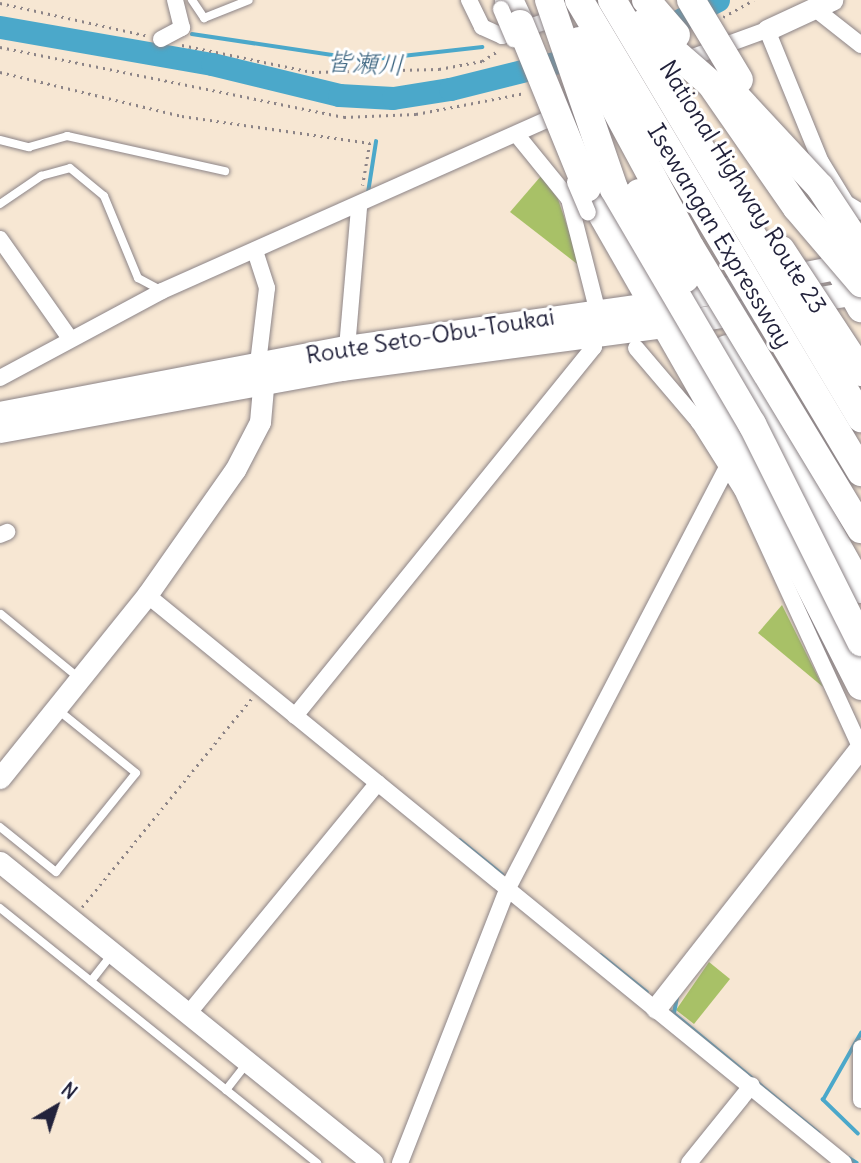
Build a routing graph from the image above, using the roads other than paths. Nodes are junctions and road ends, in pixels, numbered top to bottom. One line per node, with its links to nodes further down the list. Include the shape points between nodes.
1 (174, 0): 15 (street, via 184,24)
2 (192, 0): 3 (lane, via 204,18)
3 (249, 0)
4 (469, 0): 13 (street, via 482,27)
5 (549, 0): 51 (highway, bridge, via 614,189 752,424)
6 (558, 0): 16 (highway)
7 (579, 0): 44 (highway, Isewangan Expressway, bridge)
8 (610, 0): 13 (street); 41 (highway, Isewangan Expressway, bridge)
9 (628, 0): 12 (highway, National Highway Route 23)
10 (691, 0): 29 (highway, bridge)
11 (823, 4): 14 (street); 17 (street)
12 (644, 12): 26 (highway, bridge, via 787,148); 29 (highway, bridge, via 712,84); 36 (highway, National Highway Route 23, bridge)
13 (506, 14): 21 (highway, bridge)
14 (767, 30): 18 (street, via 685,59); 24 (street, via 821,162 846,203)
15 (162, 39)
16 (580, 42): 46 (highway, bridge, via 690,247); 47 (highway, bridge, via 603,125)
17 (861, 45)
18 (517, 135): 23 (street); 28 (street, via 569,200)
19 (0, 141): 20 (lane, via 29,147 67,136)
20 (225, 171)
21 (587, 200): 28 (street); 31 (highway)
22 (0, 204): 30 (lane, via 41,176 70,168 104,195 138,278)
23 (359, 207): 27 (street); 34 (street)
24 (861, 212)
25 (0, 239): 33 (street)
26 (861, 249)
27 (256, 251): 30 (street); 37 (street, via 267,288)
28 (586, 252): 32 (street)
29 (856, 285): 31 (main road, Route Seto-Obu-Toukai)
30 (162, 291): 33 (street)
31 (657, 316): 32 (main road, Route Seto-Obu-Toukai); 39 (highway)
32 (596, 320): 34 (main road, Route Seto-Obu-Toukai); 37 (main road, Route Seto-Obu-Toukai); 55 (street, via 594,347)
33 (69, 337): 38 (street)
34 (347, 348): 37 (main road, Route Seto-Obu-Toukai)
35 (636, 348): 39 (street)
36 (861, 372)
37 (260, 377): 40 (main road, Route Seto-Obu-Toukai); 42 (main road, Route Seto-Obu-Toukai); 48 (street, via 260,422 239,463)
38 (0, 378)
39 (703, 412): 43 (street); 45 (highway)
40 (0, 414)
41 (861, 418)
42 (0, 431)
43 (728, 466): 56 (street); 61 (street)
44 (861, 472)
45 (755, 481): 49 (highway, via 812,537); 53 (highway)
46 (861, 529)
47 (861, 589)
48 (147, 595): 52 (street); 55 (street)
49 (861, 610)
50 (1, 614): 52 (lane)
51 (861, 642)
52 (80, 679): 54 (street)
53 (861, 685)
54 (56, 708): 57 (street); 59 (lane, via 136,773 56,872)
55 (295, 716): 58 (street)
56 (861, 748): 65 (street)
57 (0, 778)
58 (378, 783): 61 (street); 66 (street)
59 (0, 827)
60 (0, 862): 63 (street)
61 (508, 888): 65 (street); 74 (street)
62 (0, 908): 64 (lane)
63 (113, 953): 64 (lane); 66 (street)
64 (91, 981): 70 (lane)
65 (656, 1008): 69 (street)
66 (188, 1014): 68 (street)
67 (861, 1048): 71 (street)
68 (248, 1062): 70 (lane); 73 (street)
69 (752, 1085): 75 (street); 76 (street)
70 (226, 1090): 72 (lane)
71 (861, 1100)
72 (317, 1163)
73 (373, 1163)
74 (400, 1163)
75 (689, 1163)
76 (844, 1163)

